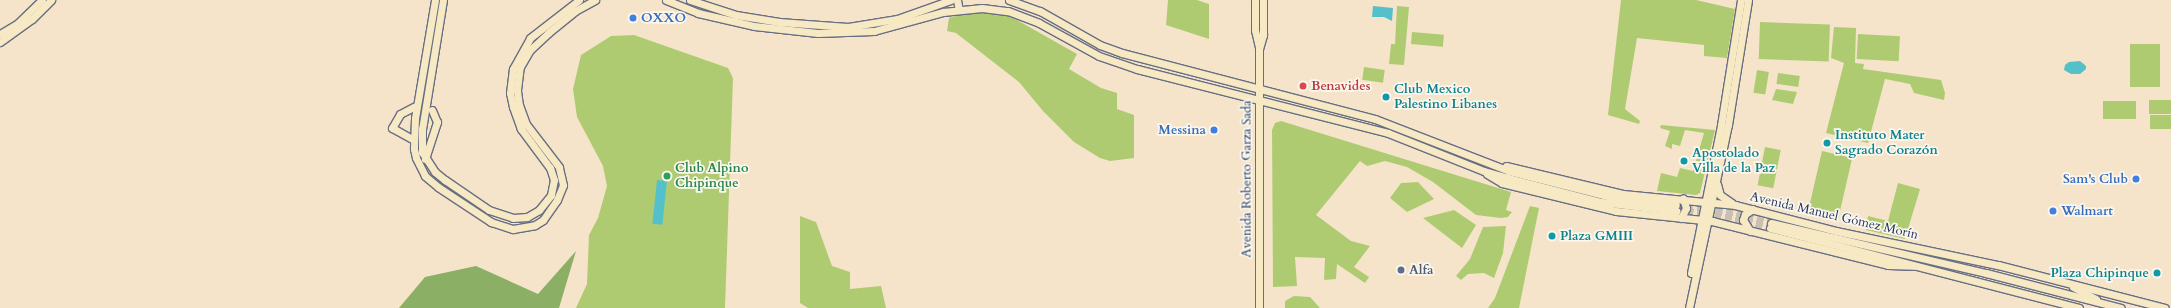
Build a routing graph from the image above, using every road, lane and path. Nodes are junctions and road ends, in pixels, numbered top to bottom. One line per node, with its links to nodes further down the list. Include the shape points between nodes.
1 (42, 0): 19 (street, via 18,23)
2 (51, 0): 20 (street, via 32,19)
3 (435, 0): 26 (street)
4 (443, 0): 17 (street)
5 (446, 0): 17 (street)
6 (578, 0): 27 (street, via 547,23 525,45 511,79 513,107 521,129 550,168 554,180 551,195 540,210 520,218 501,216 445,180 435,172)
7 (595, 0): 26 (street, via 575,11 537,43 523,58 518,72 519,105 526,124 552,156 562,177 563,185 557,200 543,220 535,226 513,229 480,216 425,176 416,158)
8 (666, 0): 18 (street, Avenida Manuel Gómez Morín, via 698,13 754,26 818,33 874,31 943,12)
9 (690, 0): 10 (street, via 708,8 764,20 848,27 897,19)
10 (951, 0)
11 (957, 0): 18 (street)
12 (1009, 0): 22 (street, Avenida Manuel Gómez Morín, via 1040,11 1110,50)
13 (1255, 0): 21 (street, Avenida Roberto Garza Sada, via 1255,30)
14 (1263, 0): 21 (street, Avenida Roberto Garza Sada, via 1263,35)
15 (1741, 0): 32 (street)
16 (1748, 0): 30 (street, via 1735,90)
17 (442, 10): 27 (street, via 422,129 422,152)
18 (960, 10): 23 (street, Avenida Manuel Gómez Morín, via 991,8 1019,14 1111,61)
19 (0, 34)
20 (0, 42)
21 (1259, 49): 22 (street, Avenida Roberto Garza Sada)
22 (1259, 88): 23 (street, Avenida Roberto Garza Sada); 28 (street, Avenida Manuel Gómez Morín, via 1389,123)
23 (1259, 100): 29 (street, Avenida Manuel Gómez Morín, via 1388,133); 45 (street, Avenida Roberto Garza Sada)
24 (414, 107): 26 (street, via 400,114 392,128)
25 (432, 110): 27 (street, via 438,122)
26 (414, 140)
27 (426, 159)
28 (1494, 166): 29 (street, Avenida Manuel Gómez Morín, via 1612,198 1676,208 1601,202); 31 (street, Avenida Manuel Gómez Morín, via 1516,168 1622,194)
29 (1484, 171): 35 (street, Avenida Manuel Gómez Morín, via 1502,183 1599,207)
30 (1716, 183): 32 (street); 33 (street, via 1720,195)
31 (1683, 198): 32 (street, Avenida Manuel Gómez Morín); 35 (street, via 1686,208)
32 (1708, 201): 33 (street, Avenida Manuel Gómez Morín); 36 (street)
33 (1736, 205): 34 (street, Avenida Manuel Gómez Morín)
34 (1753, 209): 38 (street, via 1747,212 1743,220); 39 (street, Avenida Manuel Gómez Morín)
35 (1683, 218): 36 (street, Avenida Manuel Gómez Morín); 37 (street)
36 (1704, 220): 37 (street); 38 (street, Avenida Manuel Gómez Morín); 47 (street)
37 (1700, 228): 46 (street)
38 (1750, 230): 41 (street, Avenida Manuel Gómez Morín, via 1888,265)
39 (1889, 242): 40 (street); 42 (street, Avenida Manuel Gómez Morín)
40 (1926, 260): 41 (street, Avenida Manuel Gómez Morín, via 1770,226); 43 (street, Avenida Manuel Gómez Morín)
41 (1913, 266): 48 (street, Avenida Manuel Gómez Morín)
42 (2069, 283): 43 (street); 44 (street, Avenida Manuel Gómez Morín)
43 (2098, 302): 49 (street, Avenida Manuel Gómez Morín)
44 (2155, 307): 50 (street, Avenida Manuel Gómez Morín)
45 (1259, 308)
46 (1684, 308)
47 (1689, 308)
48 (2079, 308)
49 (2121, 308)
50 (2165, 308)

